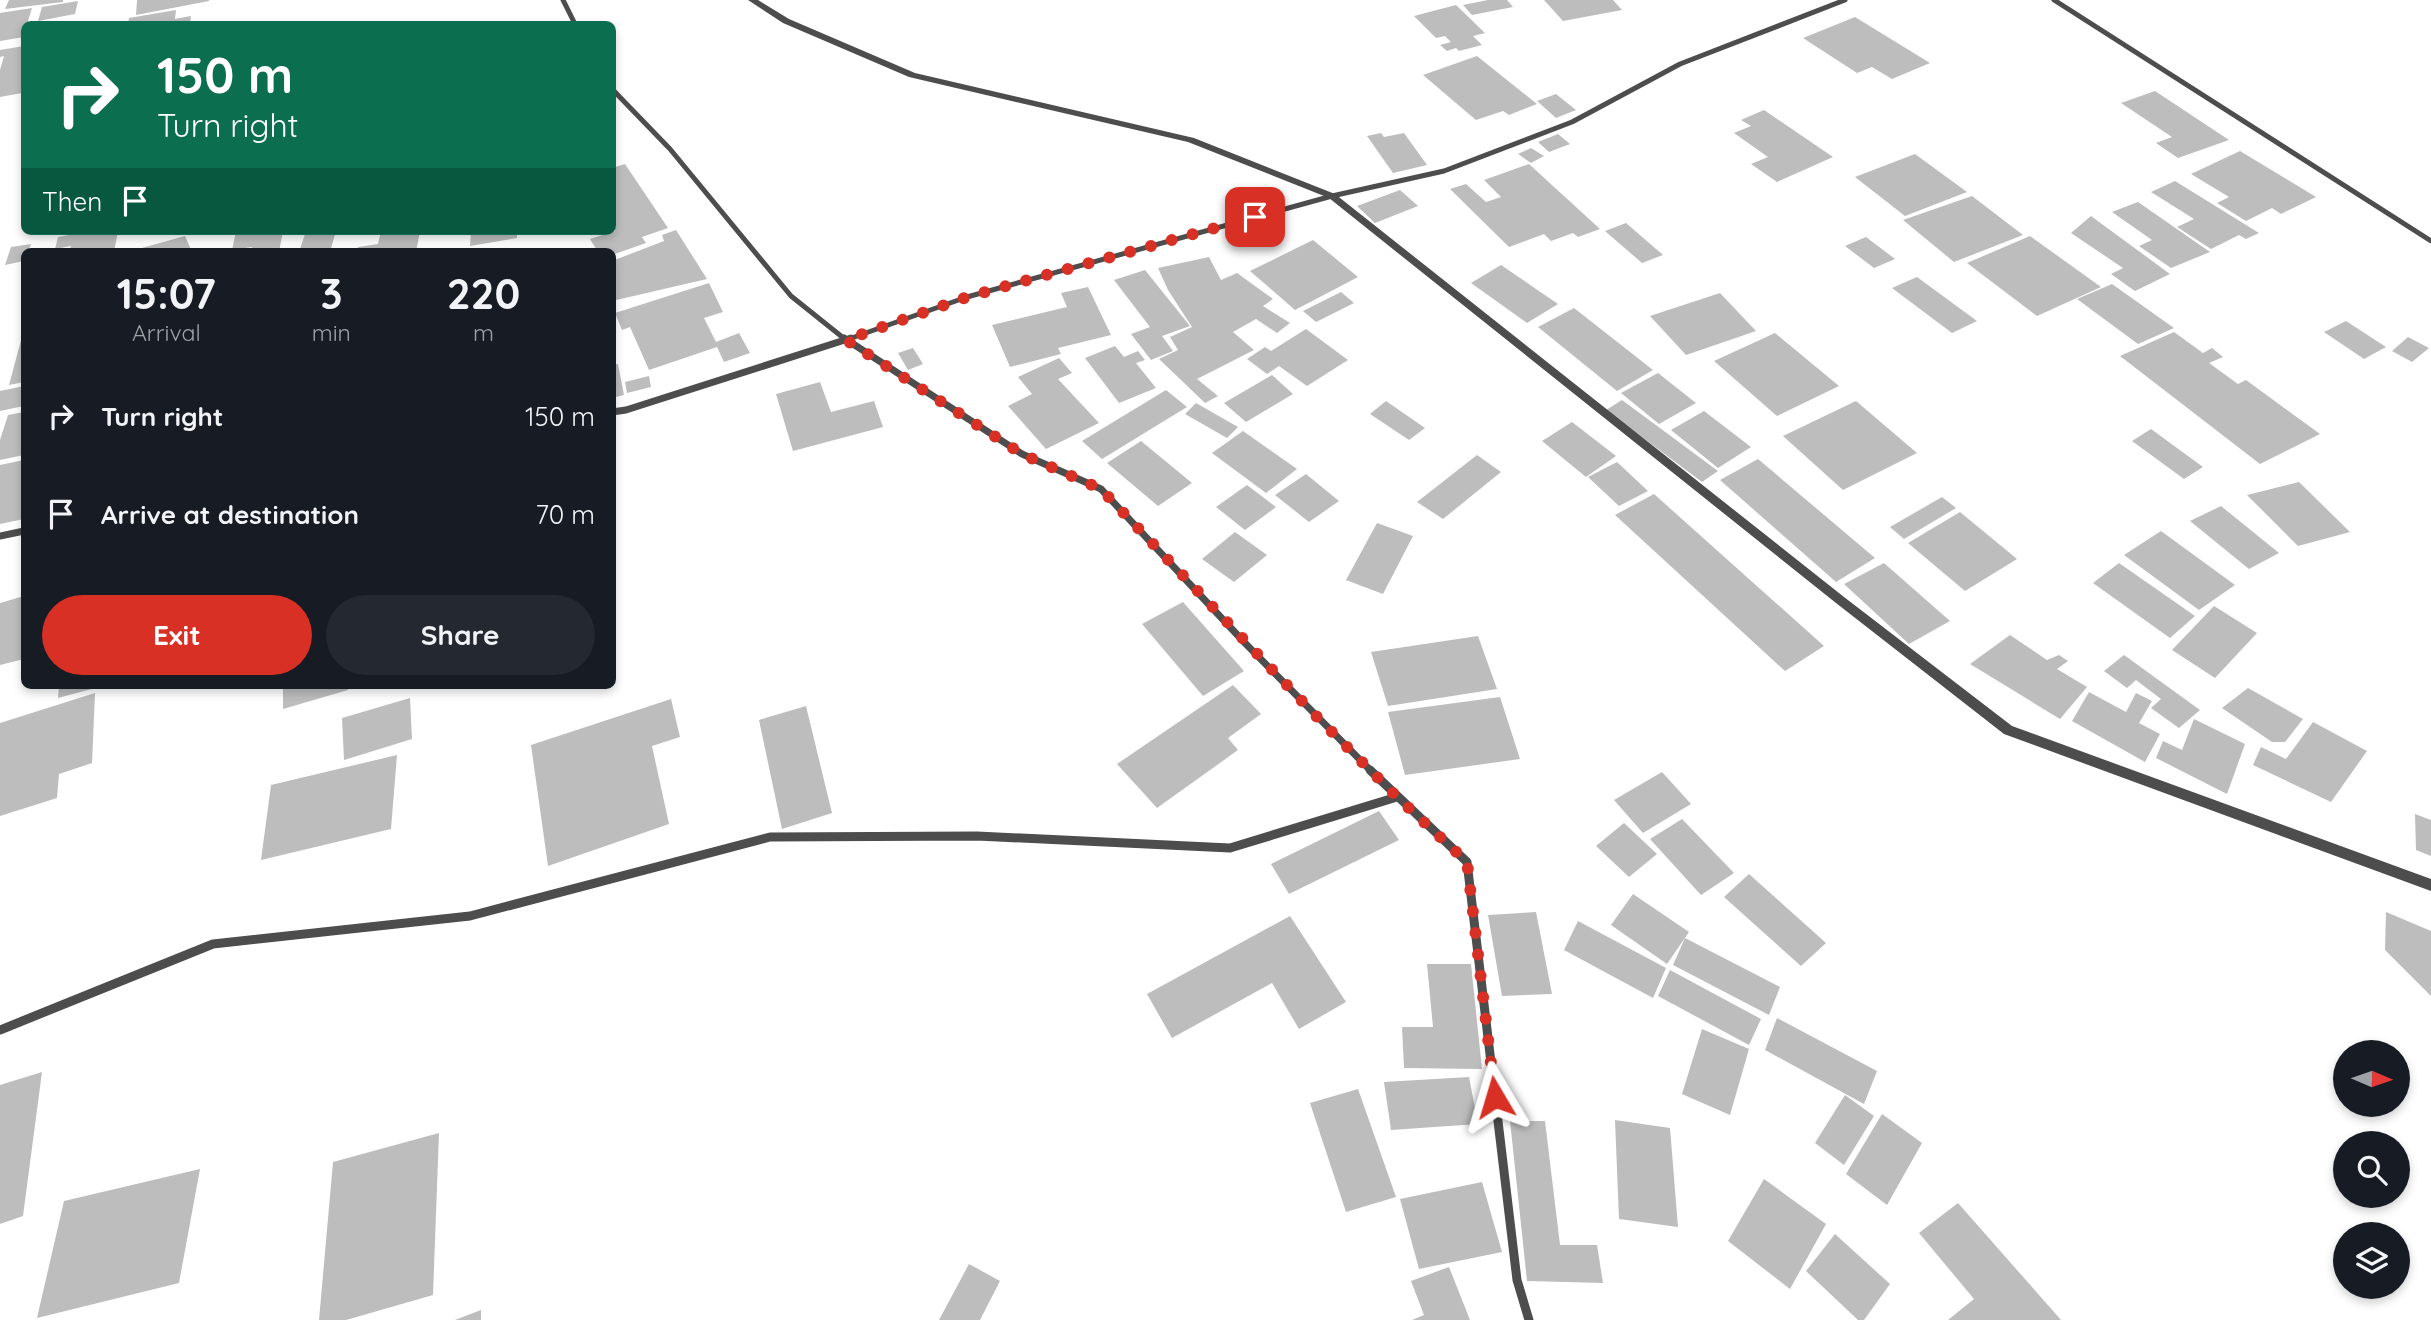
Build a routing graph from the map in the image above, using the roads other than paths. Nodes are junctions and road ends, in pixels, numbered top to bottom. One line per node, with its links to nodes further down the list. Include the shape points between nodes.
1 (563, 0): 5 (street)
2 (751, 0): 7 (street, via 786,21 912,75 1191,140)
3 (1845, 0): 7 (street, via 1680,64 1572,122 1444,171)
4 (2054, 0): 8 (street)
5 (574, 21)
6 (616, 93): 9 (street, via 670,149 791,296)
7 (1332, 196): 9 (street, via 967,297); 14 (street, via 2008,730)
8 (2431, 241)
9 (846, 340): 10 (street); 13 (street, via 1022,454 1101,489)
10 (616, 411)
11 (21, 532): 12 (street)
12 (0, 536)
13 (1397, 797): 15 (street, via 1230,848 977,835 770,837 470,916 214,944); 16 (street, via 1467,862 1517,1280)
14 (2431, 885)
15 (0, 1030)
16 (1530, 1320)

